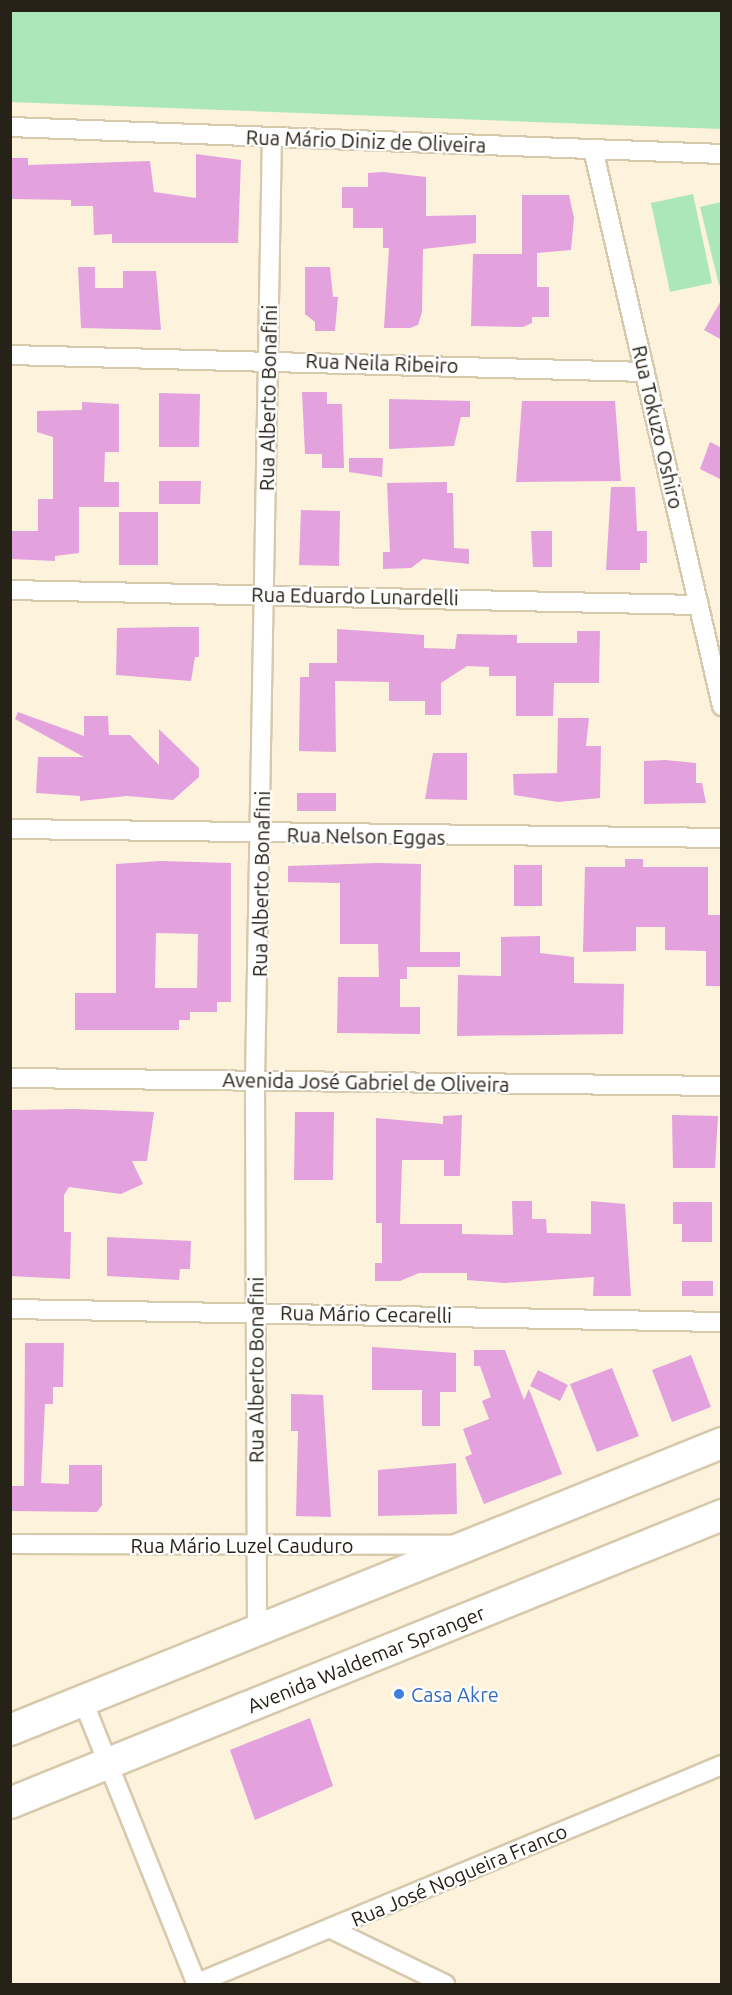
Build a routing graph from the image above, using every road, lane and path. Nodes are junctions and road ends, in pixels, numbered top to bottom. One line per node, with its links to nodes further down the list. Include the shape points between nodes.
1 (10, 127): 2 (street, Rua Mário Diniz de Oliveira)
2 (272, 137): 3 (street, Rua Mário Diniz de Oliveira); 6 (street, Rua Alberto Bonafini)
3 (593, 149): 4 (street, Rua Mário Diniz de Oliveira); 7 (street, Rua Tokuzo Oshiro)
4 (722, 154)
5 (10, 355): 6 (street, Rua Neila Ribeiro)
6 (269, 359): 7 (street, Rua Neila Ribeiro); 9 (street, Rua Alberto Bonafini)
7 (645, 372): 10 (street, Rua Tokuzo Oshiro)
8 (10, 590): 9 (street, Rua Eduardo Lunardelli)
9 (263, 594): 10 (street, Rua Eduardo Lunardelli); 13 (street, Rua Alberto Bonafini)
10 (699, 605): 11 (street, Rua Tokuzo Oshiro)
11 (722, 706)
12 (10, 829): 13 (street, Rua Nelson Eggas)
13 (263, 835): 14 (street, Rua Nelson Eggas); 16 (street, Rua Alberto Bonafini)
14 (722, 838)
15 (10, 1078): 16 (street, Avenida José Gabriel de Oliveira)
16 (255, 1080): 17 (street, Avenida José Gabriel de Oliveira); 19 (street, Rua Alberto Bonafini)
17 (722, 1086)
18 (10, 1309): 19 (street, Rua Mário Cecarelli)
19 (257, 1311): 20 (street, Rua Mário Cecarelli); 24 (street, Rua Alberto Bonafini)
20 (722, 1322)
21 (722, 1443): 25 (main road)
22 (720, 1520): 29 (main road, Avenida Waldemar Spranger)
23 (10, 1544): 24 (street, Rua Mário Luzel Cauduro)
24 (255, 1545): 25 (street, Rua Mário Luzel Cauduro); 26 (street, Rua Alberto Bonafini)
25 (473, 1545): 26 (main road)
26 (257, 1631): 27 (main road)
27 (83, 1701): 28 (main road); 29 (street)
28 (10, 1730)
29 (108, 1763): 31 (main road, Avenida Waldemar Spranger); 33 (street)
30 (722, 1765): 32 (street, Rua José Nogueira Franco)
31 (10, 1803)
32 (332, 1929): 33 (street, Rua José Nogueira Franco); 34 (street)
33 (196, 1984)
34 (445, 1984)

